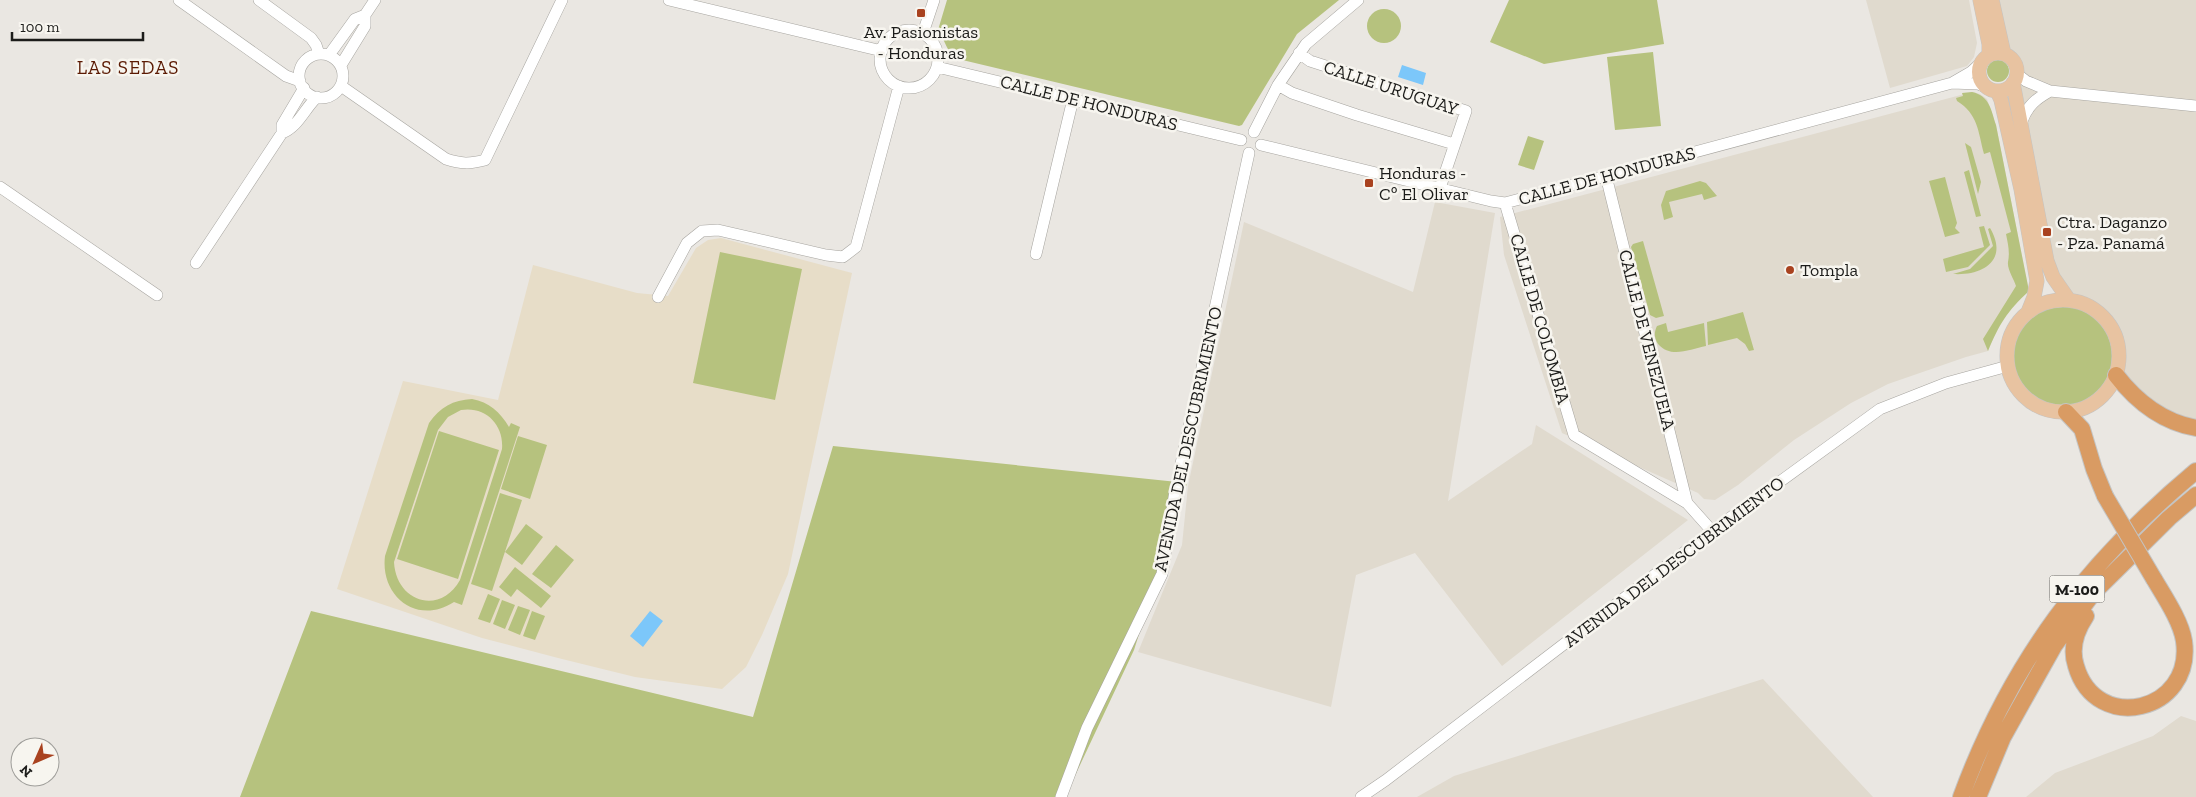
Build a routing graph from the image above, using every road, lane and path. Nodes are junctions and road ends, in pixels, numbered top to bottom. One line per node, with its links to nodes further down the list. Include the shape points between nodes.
1 (179, 0): 21 (street)
2 (259, 0): 14 (street, via 311,38)
3 (375, 0): 10 (street)
4 (562, 0): 23 (street, via 485,160 460,164 446,159)
5 (669, 0): 12 (street)
6 (934, 0): 11 (street)
7 (1358, 0): 13 (street)
8 (1980, 0): 16 (main road, via 1989,44)
9 (1992, 0): 15 (main road)
10 (365, 15): 14 (street, via 355,19); 17 (street, via 365,26)
11 (923, 33): 12 (street, via 898,32); 18 (street, via 936,48)
12 (882, 51): 24 (street, via 882,68 886,76)
13 (1299, 53): 22 (street); 34 (street, CALLE URUGUAY, via 1310,61 1466,111)
14 (324, 54): 17 (street); 21 (street, via 309,58 302,65)
15 (2004, 54): 16 (main road); 19 (main road, via 2012,60)
16 (1986, 58): 20 (street, CALLE DE HONDURAS); 25 (main road, via 1980,77)
17 (341, 66): 23 (street)
18 (938, 67): 24 (street, via 927,82 918,87); 28 (street, CALLE DE HONDURAS)
19 (2015, 78): 25 (main road, via 2006,89); 26 (street); 30 (main road)
20 (1952, 83): 25 (street, CALLE DE HONDURAS, via 1978,84); 37 (street, CALLE DE HONDURAS)
21 (302, 84): 27 (street); 32 (street, via 282,125)
22 (1278, 85): 31 (street); 34 (street, via 1292,93 1357,115)
23 (341, 86): 27 (street, via 329,96)
24 (899, 86): 44 (street, via 856,248 843,257 718,230 702,231 687,243)
25 (1992, 89): 46 (main road, via 2001,100 2037,281)
26 (2050, 91): 29 (street); 30 (street, via 2030,105)
27 (317, 97): 32 (street, via 290,130)
28 (1073, 99): 33 (street, CALLE DE HONDURAS); 41 (street)
29 (2196, 106)
30 (2022, 121): 45 (main road, via 2047,260 2053,277)
31 (1254, 132): 33 (street, via 1243,135); 35 (street, via 1261,139)
32 (282, 133): 42 (street)
33 (1241, 140): 36 (street, via 1241,146)
34 (1454, 144): 39 (street, CALLE URUGUAY)
35 (1261, 145): 36 (street); 39 (street, CALLE DE HONDURAS)
36 (1249, 152): 56 (street, AVENIDA DEL DESCUBRIMIENTO, via 1175,490 1162,574 1088,728)
37 (1606, 176): 40 (street, CALLE DE HONDURAS); 53 (street, CALLE DE VENEZUELA)
38 (0, 187): 43 (street)
39 (1440, 188): 40 (street, CALLE DE HONDURAS)
40 (1506, 203): 53 (street, CALLE DE COLOMBIA, via 1574,435)
41 (1036, 254)
42 (196, 263)
43 (157, 295)
44 (658, 297)
45 (2069, 300): 46 (main road, via 2040,304); 48 (main road, via 2085,304 2110,326 2119,358)
46 (2028, 312): 47 (main road, via 2010,336)
47 (2008, 366): 49 (main road, via 2013,382 2023,396 2053,412); 54 (street, AVENIDA DEL DESCUBRIMIENTO, via 1946,383 1880,409)
48 (2116, 374): 49 (main road, via 2104,395 2095,402 2086,408); 50 (highway, via 2126,388 2154,412 2177,424)
49 (2066, 412): 55 (highway, bridge, via 2082,429 2105,496 2172,610 2184,640 2184,662 2178,679 2168,693 2137,708 2117,707 2096,698 2080,680 2072,655 2078,628)
50 (2196, 428)
51 (2196, 471): 58 (highway, M-100, via 2115,545 2042,636 1987,731)
52 (2196, 495): 55 (highway, M-100)
53 (1687, 503): 54 (street)
54 (1712, 531): 57 (street, AVENIDA DEL DESCUBRIMIENTO)
55 (2127, 561): 59 (highway, M-100, via 2094,592 2054,646 2004,737)
56 (1061, 797)
57 (1361, 797)
58 (1961, 797)
59 (1978, 797)

